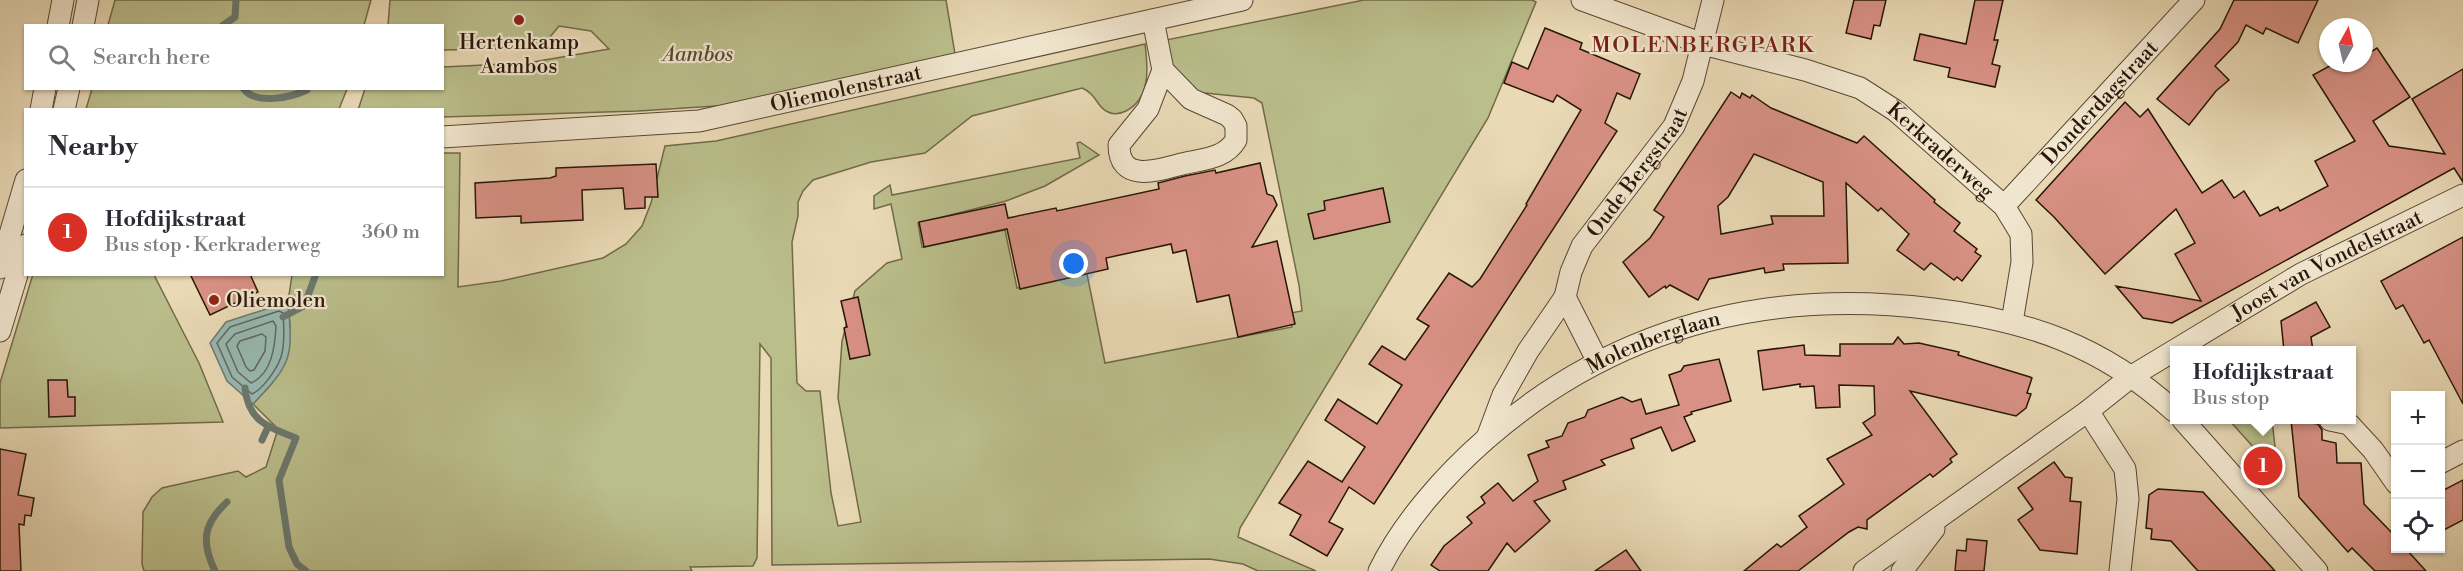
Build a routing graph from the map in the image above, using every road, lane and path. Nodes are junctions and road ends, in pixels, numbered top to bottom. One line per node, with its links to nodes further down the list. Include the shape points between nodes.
1 (63, 0): 8 (street)
2 (88, 0): 9 (street)
3 (1242, 0): 7 (street, Oliemolenstraat)
4 (1582, 0): 10 (street, Kerkraderweg)
5 (1713, 0): 10 (street, Oude Bergstraat)
6 (2194, 0): 19 (street, Donderdagstraat)
7 (1153, 20): 11 (street); 16 (street, Oliemolenstraat, via 699,121)
8 (58, 24)
9 (83, 24)
10 (1703, 44): 19 (street, Kerkraderweg, via 1860,88 1896,111); 22 (street, Oude Bergstraat, via 1674,126 1582,246 1570,272)
11 (1163, 70): 11 (street, via 1191,99 1232,119 1236,140 1227,151 1214,157 1153,171 1132,169 1122,159 1119,145 1148,109)
12 (45, 90): 14 (street)
13 (69, 90): 15 (street)
14 (41, 108)
15 (64, 108)
16 (444, 137)
17 (24, 187): 21 (street)
18 (2463, 195): 25 (street, Joost van Vondelstraat, via 2301,274)
19 (2004, 206): 23 (street, Kerkraderweg, via 2021,234 2022,262)
20 (24, 252): 24 (street)
21 (0, 268)
22 (1565, 297): 27 (street); 33 (street, Oude Bergstraat, via 1503,396)
23 (2012, 322): 27 (street, Molenberglaan, via 1907,305 1801,304 1689,325); 28 (street, via 2086,349)
24 (0, 331)
25 (2182, 346)
26 (2170, 353): 28 (street, Joost van Vondelstraat)
27 (1598, 362): 33 (street, Molenberglaan, via 1533,402)
28 (2132, 376): 29 (street); 30 (street, Joost van Vondelstraat)
29 (2170, 407)
30 (2088, 411): 37 (street, Joost van Vondelstraat); 41 (street, via 2125,469 2128,499)
31 (2187, 424): 42 (street)
32 (2341, 424): 36 (street, via 2373,450)
33 (1487, 439): 38 (street, Molenberglaan, via 1436,490)
34 (2463, 451): 35 (street)
35 (2445, 461)
36 (2391, 476)
37 (1947, 512): 39 (street, Joost van Vondelstraat); 40 (street)
38 (1379, 571)
39 (1864, 571)
40 (1902, 571)
41 (2120, 571)
42 (2317, 571)

